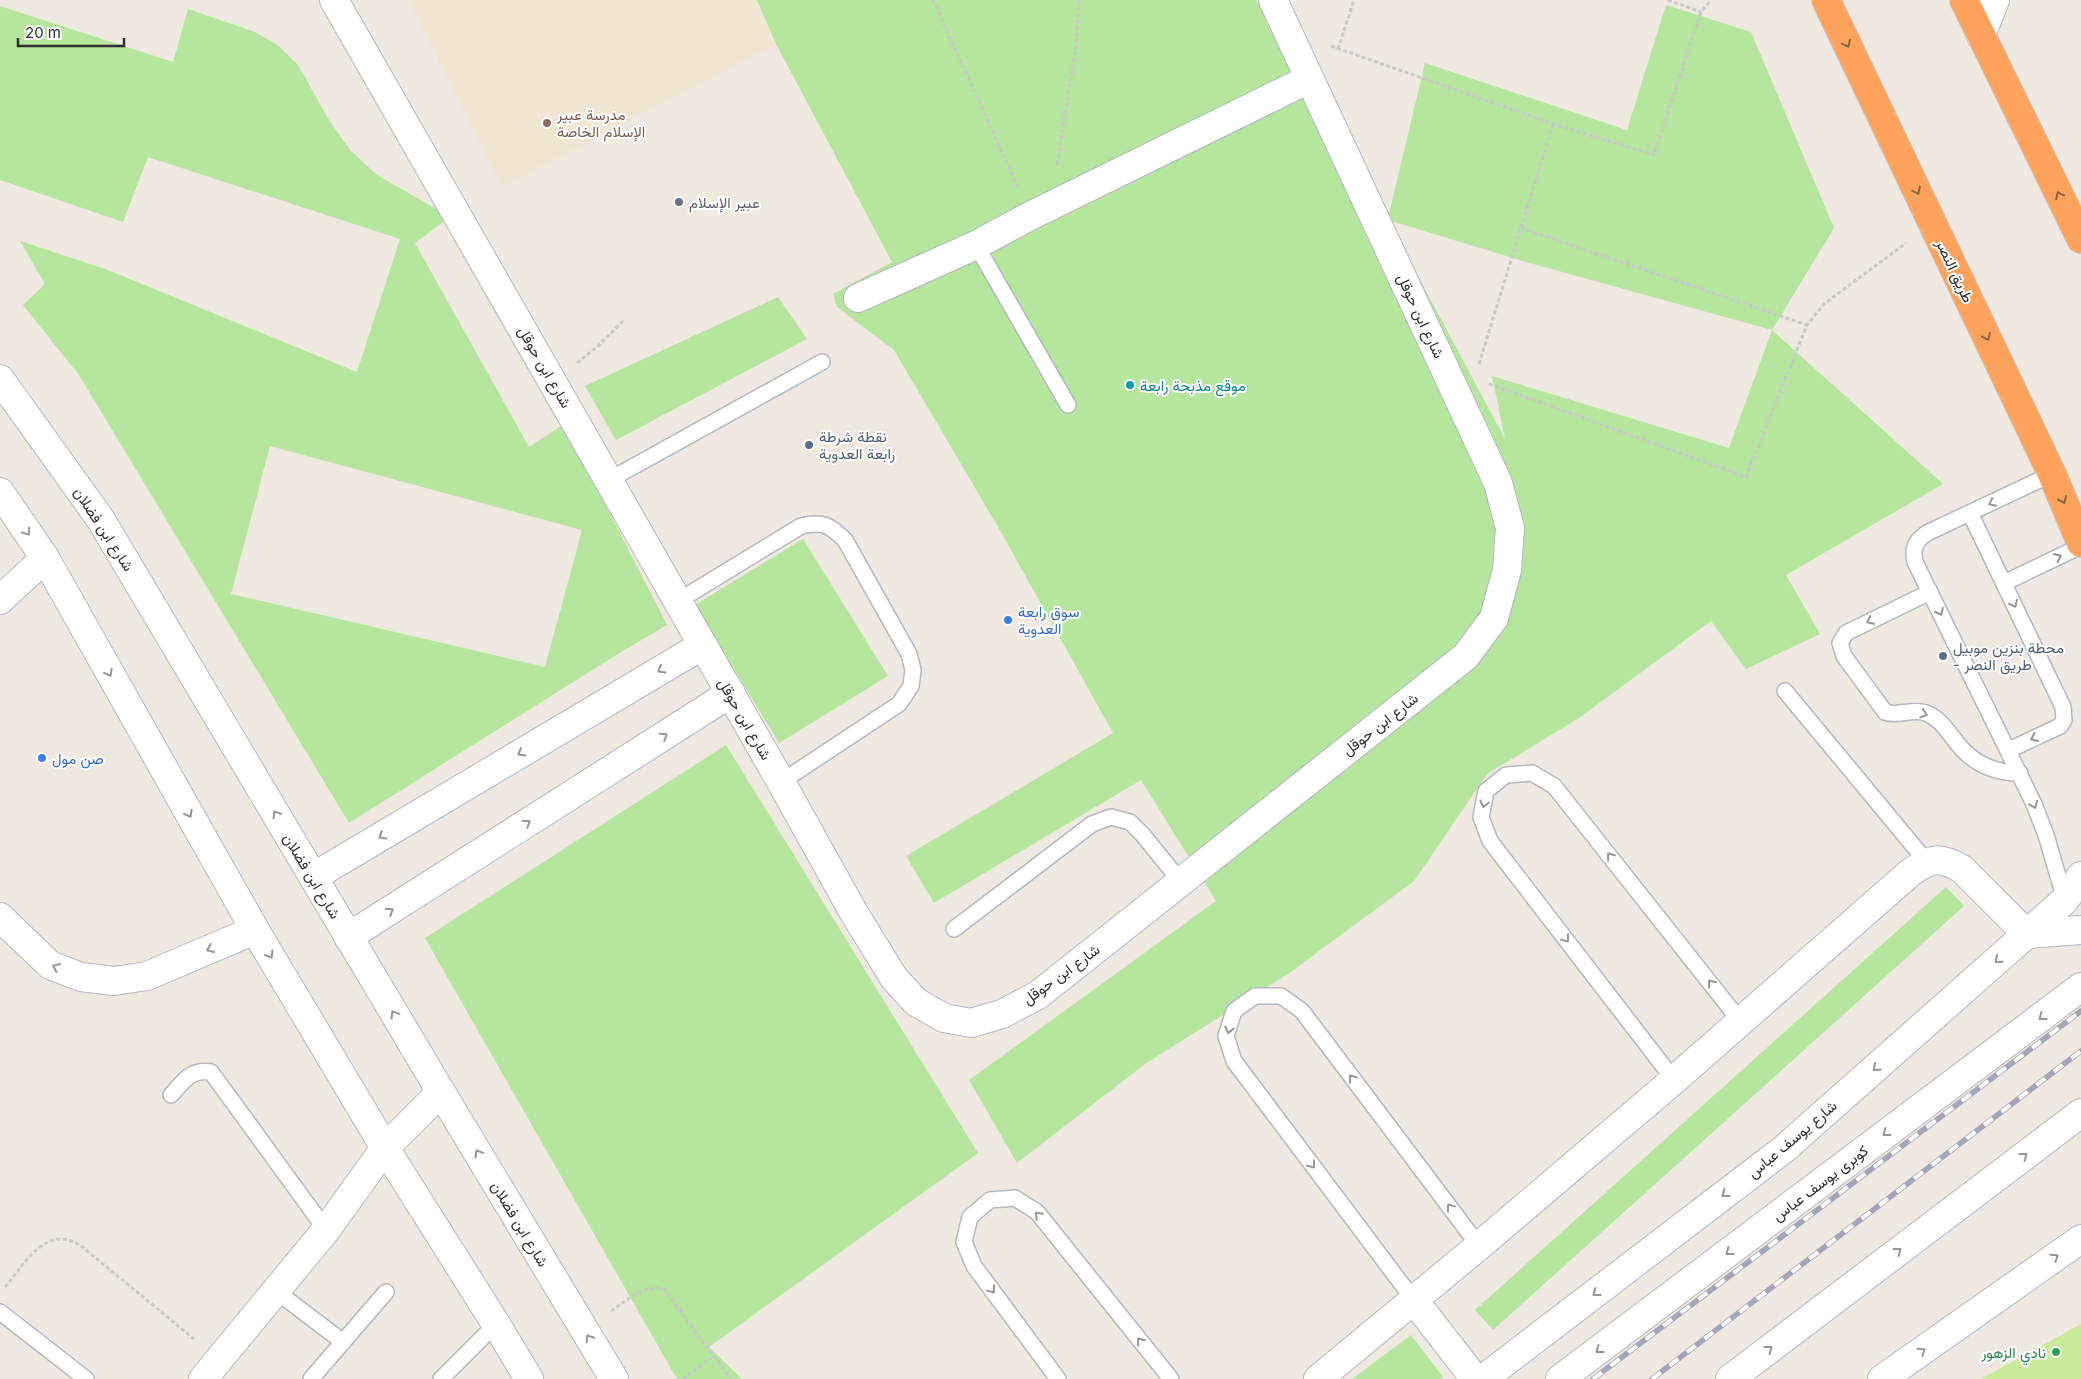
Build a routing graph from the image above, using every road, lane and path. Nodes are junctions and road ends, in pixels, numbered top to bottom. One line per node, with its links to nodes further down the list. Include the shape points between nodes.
1 (334, 0): 28 (street, شارع ابن حوقل)
2 (932, 0): 17 (path)
3 (1079, 0): 17 (path, via 1076,46)
4 (1273, 0): 12 (street, شارع ابن حوقل)
5 (1354, 0): 14 (path)
6 (1668, 0): 11 (path)
7 (1711, 0): 11 (path)
8 (1826, 0): 18 (highway, طريق النصر, one-way to 18)
9 (1964, 0): 13 (highway)
10 (1995, 0): 13 (street)
11 (1701, 12): 16 (path, via 1654,155)
12 (1288, 31): 14 (path); 15 (street, شارع ابن حوقل)
13 (1981, 36): 20 (highway, one-way to 13)
14 (1338, 49): 16 (path)
15 (1309, 79): 17 (street); 26 (street, شارع ابن حوقل)
16 (1553, 124): 19 (path)
17 (1041, 211): 21 (street)
18 (1933, 224): 24 (path, via 1824,304); 31 (highway, طريق النصر, one-way to 31)
19 (1521, 228): 24 (path); 29 (path)
20 (2081, 238)
21 (976, 245): 22 (street); 30 (lane)
22 (858, 298)
23 (624, 320): 28 (path, via 580,361)
24 (1807, 325): 29 (path, via 1746,477)
25 (822, 362): 32 (lane)
26 (1444, 365): 29 (path); 50 (street, شارع ابن حوقل, via 1498,483 1510,528 1507,570 1494,618 1466,656)
27 (0, 379): 49 (street, شارع ابن فضلان, one-way to 27, via 101,520)
28 (551, 379): 32 (street, شارع ابن حوقل)
29 (1475, 379)
30 (1068, 406)
31 (2052, 474): 34 (lane, one-way to 34); 35 (highway, طريق النصر, one-way to 35)
32 (609, 480): 40 (street, شارع ابن حوقل)
33 (0, 492): 36 (street, one-way to 36)
34 (1970, 513): 37 (lane); 38 (lane, via 1919,538 1915,545 1915,562)
35 (2081, 544): 37 (lane, one-way to 35)
36 (45, 558): 39 (street); 53 (street, one-way to 53)
37 (2004, 583): 44 (lane, one-way to 44, via 2064,707 2064,720 2060,726)
38 (1930, 592): 44 (lane, one-way to 44); 45 (lane, one-way to 45, via 1846,632 1840,643 1844,656 1885,712 1926,713 1937,719 1976,762 2004,772)
39 (0, 600)
40 (678, 601): 41 (street, شارع ابن حوقل); 46 (lane, via 800,526 819,522 845,540 909,654 913,670 911,686 899,704)
41 (703, 645): 43 (street, شارع ابن حوقل); 49 (street, one-way to 49)
42 (1785, 691): 47 (lane)
43 (731, 693): 46 (street, شارع ابن حوقل); 57 (street, one-way to 43)
44 (2008, 750): 45 (lane)
45 (2020, 773): 51 (lane, one-way to 51, via 2046,835)
46 (782, 782): 50 (street, شارع ابن حوقل, via 894,978 916,1002 944,1018 971,1023 1002,1014 1038,995)
47 (1926, 861): 56 (street, via 1939,859 1962,869); 59 (street)
48 (2081, 876): 51 (street, شارع يوسف عباس)
49 (313, 877): 57 (street, شارع ابن فضلان)
50 (1181, 882): 54 (lane, via 1130,822 1111,817 1092,824)
51 (2065, 900): 56 (street, شارع يوسف عباس)
52 (0, 917): 53 (street, one-way to 52, via 147,976 114,981 81,977 50,965)
53 (255, 930): 64 (street, one-way to 64)
54 (954, 930)
55 (2081, 930): 56 (street)
56 (2027, 934): 89 (street, شارع يوسف عباس, one-way to 89, via 1784,1149)
57 (348, 937): 61 (street, شارع ابن فضلان, one-way to 57)
58 (2081, 987): 90 (street, كوبرى يوسف عباس, one-way to 90)
59 (1741, 1022): 60 (street); 60 (lane, one-way to 60, via 1554,786 1532,773 1506,774 1486,791 1481,817 1490,840)
60 (1674, 1080): 67 (street)
61 (441, 1092): 64 (street); 74 (street, شارع ابن فضلان, one-way to 61)
62 (171, 1095): 65 (lane, via 190,1075 200,1071 211,1072)
63 (2081, 1113): 91 (street, one-way to 63)
64 (385, 1148): 65 (street); 73 (street)
65 (326, 1230): 68 (street)
66 (2081, 1239): 92 (street, one-way to 66)
67 (1479, 1246): 71 (street); 71 (lane, one-way to 71, via 1302,1011 1281,996 1255,996 1234,1012 1226,1036 1234,1061)
68 (276, 1291): 75 (lane); 77 (street)
69 (386, 1292): 75 (lane)
70 (0, 1294): 77 (path, via 39,1248 54,1239 68,1240 80,1245)
71 (1413, 1299): 87 (street); 88 (street)
72 (0, 1312): 78 (lane)
73 (496, 1324): 80 (lane); 81 (street)
74 (584, 1330): 76 (path, via 639,1292 652,1287 663,1288); 82 (street, شارع ابن فضلان, one-way to 74)
75 (343, 1342): 79 (lane)
76 (714, 1356): 83 (path); 84 (path)
77 (211, 1369)
78 (86, 1379)
79 (311, 1379)
80 (441, 1379)
81 (529, 1379)
82 (614, 1379)
83 (683, 1379)
84 (731, 1379)
85 (1058, 1379): 86 (lane, one-way to 85, via 1037,1212 1016,1198 990,1200 970,1217 964,1242 974,1266)
86 (1171, 1379)
87 (1318, 1379)
88 (1475, 1379)
89 (1484, 1379)
90 (1560, 1379)
91 (1730, 1379)
92 (1882, 1379)

